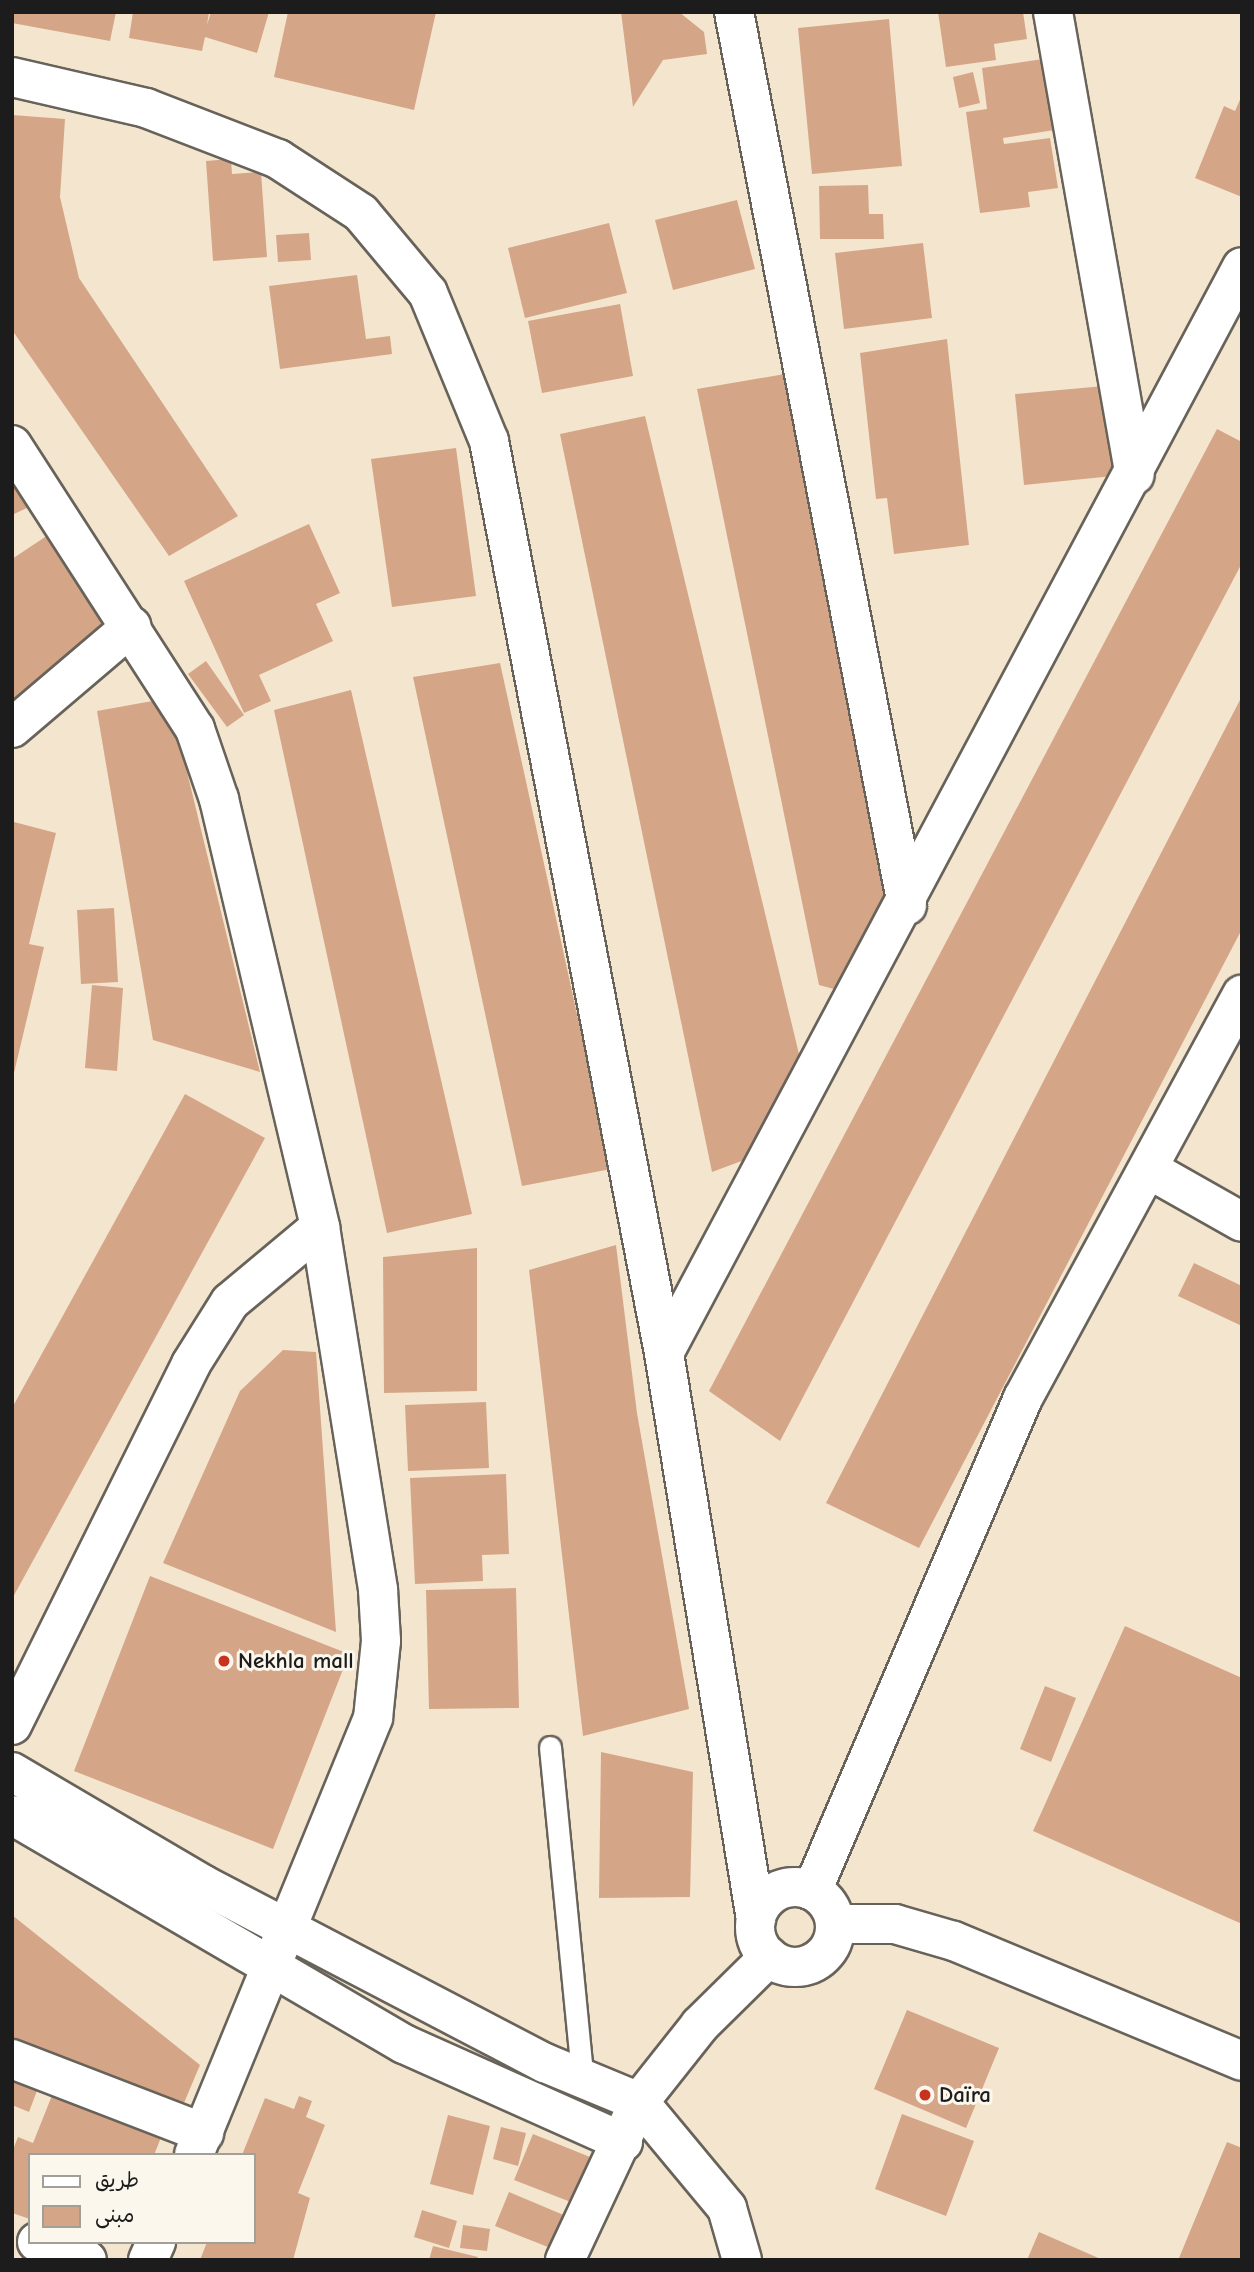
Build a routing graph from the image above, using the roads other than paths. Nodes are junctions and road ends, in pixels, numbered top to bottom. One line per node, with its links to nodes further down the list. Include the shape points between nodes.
1 (734, 12): 9 (street)
2 (1053, 12): 6 (street)
3 (12, 77): 14 (street, via 146,108 278,159 361,213 428,293 489,441)
4 (1242, 267): 6 (street)
5 (12, 445): 7 (street)
6 (1135, 475): 9 (street)
7 (132, 626): 8 (street); 13 (street, via 195,729 219,799)
8 (12, 727)
9 (907, 905): 14 (street)
10 (1242, 995): 11 (street)
11 (1152, 1171): 12 (street); 19 (street, via 1023,1398)
12 (1242, 1222)
13 (320, 1227): 15 (street, via 230,1302 191,1364); 22 (street, via 381,1641 373,1718 355,1773)
14 (664, 1353): 20 (street)
15 (12, 1725)
16 (550, 1747): 27 (lane)
17 (12, 1772): 22 (street)
18 (12, 1815): 24 (street)
19 (812, 1891): 20 (street, via 781,1889); 21 (street)
20 (756, 1920): 23 (street, via 758,1942)
21 (835, 1924): 23 (street, via 819,1960 792,1967); 26 (street, via 895,1924 954,1941)
22 (285, 1927): 24 (street); 27 (street)
23 (769, 1957): 28 (street, via 700,2025)
24 (267, 1966): 29 (street, via 404,2044); 30 (street)
25 (12, 2059): 30 (street)
26 (1242, 2061)
27 (583, 2081): 28 (street)
28 (639, 2102): 29 (street); 31 (street)
29 (623, 2142): 31 (street); 36 (street)
30 (199, 2144)
31 (693, 2165): 37 (street, via 727,2208)
32 (43, 2244): 34 (street)
33 (155, 2244): 35 (street)
34 (87, 2260)
35 (148, 2260)
36 (565, 2260)
37 (742, 2260)

